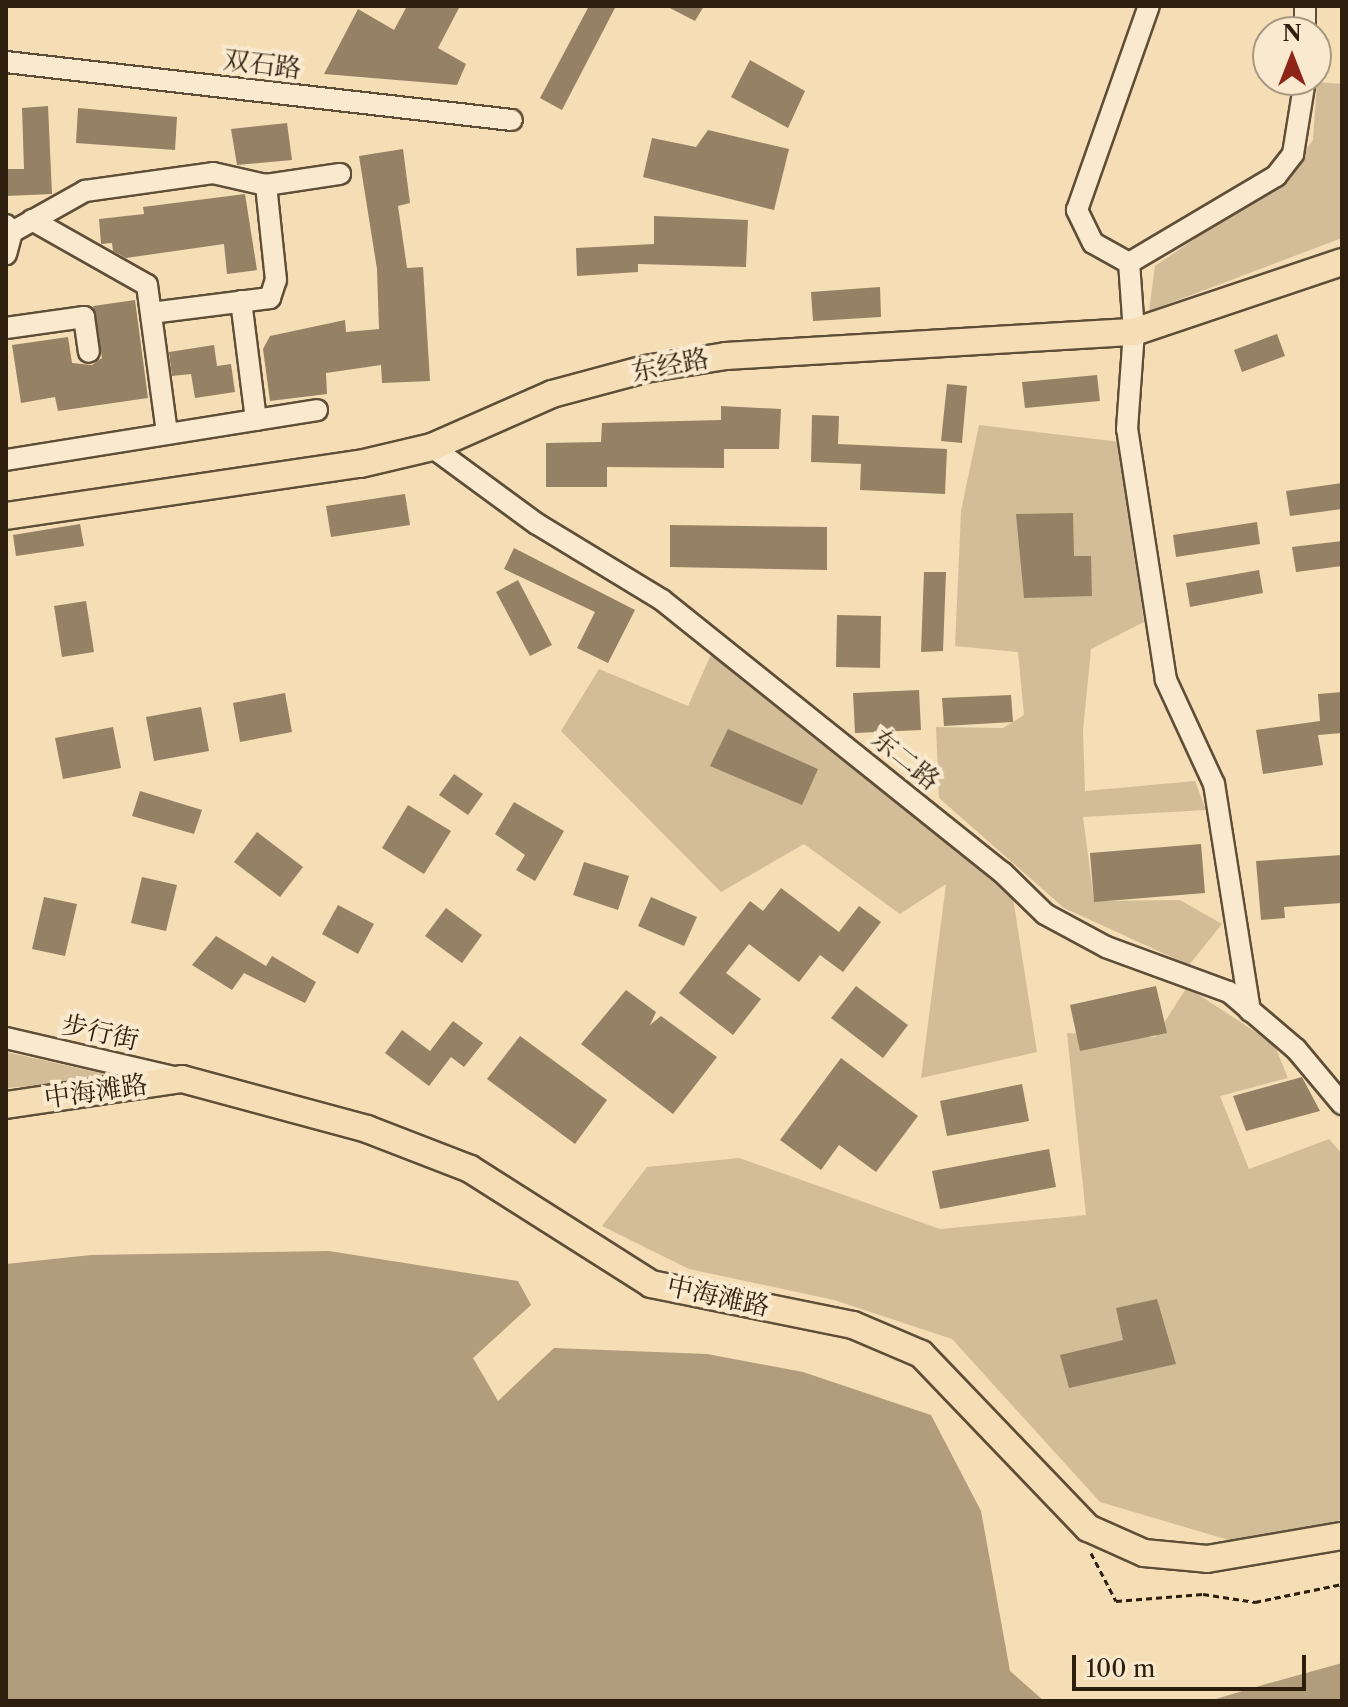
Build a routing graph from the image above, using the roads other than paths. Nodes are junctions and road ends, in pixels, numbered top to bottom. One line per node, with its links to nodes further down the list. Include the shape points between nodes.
1 (1149, 6): 11 (street, via 1077,210 1093,243)
2 (6, 62): 4 (street, 双石路)
3 (1302, 96): 11 (street, via 1293,154 1276,176)
4 (512, 120)
5 (340, 174): 6 (street)
6 (266, 185): 7 (street, via 213,173 85,191); 12 (street, via 276,280 270,298)
7 (32, 220): 8 (street); 13 (street, via 147,285)
8 (9, 228): 9 (street)
9 (6, 254)
10 (1342, 262): 15 (main road, 东经路)
11 (1129, 263): 15 (street)
12 (241, 301): 13 (street); 18 (street)
13 (151, 313): 19 (street)
14 (6, 328): 16 (street, via 84,317)
15 (1134, 332): 20 (main road, 东经路, via 726,356 645,369 552,394); 23 (street, via 1127,429 1166,680 1214,784)
16 (89, 352)
17 (317, 410): 18 (street)
18 (256, 420): 19 (street)
19 (167, 433): 21 (street)
20 (432, 447): 22 (main road, 东经路, via 360,464); 23 (street, 东二路, via 537,524 662,600 1002,872 1045,914 1106,947 1229,992)
21 (6, 460)
22 (6, 516)
23 (1250, 1011): 26 (street, 东二路, via 1296,1049)
24 (6, 1038): 25 (street, 步行街)
25 (182, 1079): 27 (main road, 中海滩路); 28 (main road, 中海滩路, via 367,1129 470,1169 651,1284 853,1325 921,1354 1093,1531 1144,1553 1207,1559)
26 (1342, 1104)
27 (6, 1105)
28 (1342, 1536)

